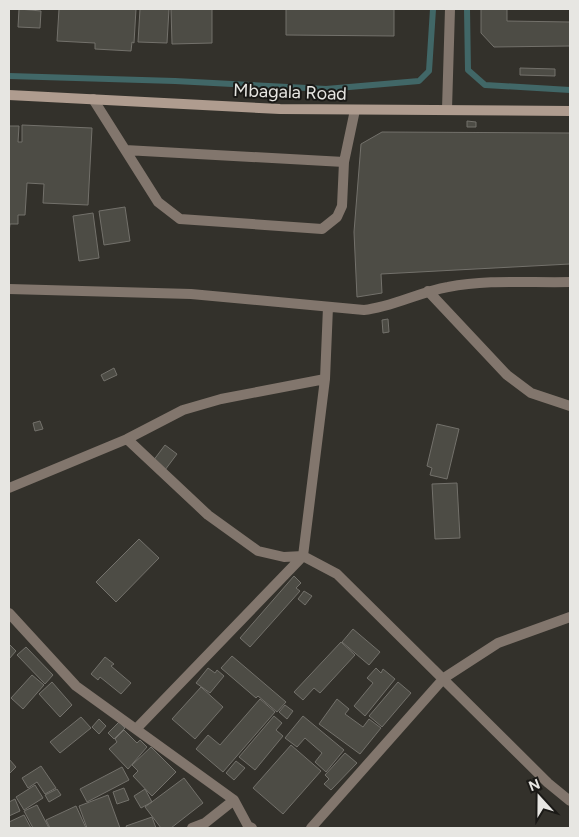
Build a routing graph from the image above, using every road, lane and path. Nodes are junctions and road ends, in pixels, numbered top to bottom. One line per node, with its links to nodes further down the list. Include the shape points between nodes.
1 (450, 9): 4 (street)
2 (9, 94): 3 (street, Mbagala Road)
3 (93, 98): 5 (street, Mbagala Road); 7 (street)
4 (447, 109): 5 (street, Mbagala Road); 6 (street, Mbagala Road)
5 (355, 110): 8 (street)
6 (570, 111)
7 (125, 150): 8 (street); 8 (street, via 158,202 180,219 322,229 337,217 342,206)
8 (344, 162)
9 (570, 282): 11 (street, via 468,284)
10 (9, 289): 12 (street, via 191,294)
11 (428, 291): 12 (street, via 379,308); 14 (street, via 507,375 531,392)
12 (328, 307): 13 (street)
13 (325, 379): 15 (street, via 221,399 183,410); 17 (street)
14 (570, 406)
15 (127, 439): 16 (street); 17 (street, via 208,515 258,551 284,557)
16 (9, 488)
17 (303, 556): 20 (street, via 337,574); 21 (street)
18 (9, 613): 21 (street, via 76,686)
19 (570, 617): 20 (street, via 498,643)
20 (444, 678): 23 (street); 26 (street)
21 (137, 728): 22 (street)
22 (234, 800): 24 (street); 25 (street)
23 (570, 801)
24 (192, 828)
25 (249, 828)
26 (311, 828)

